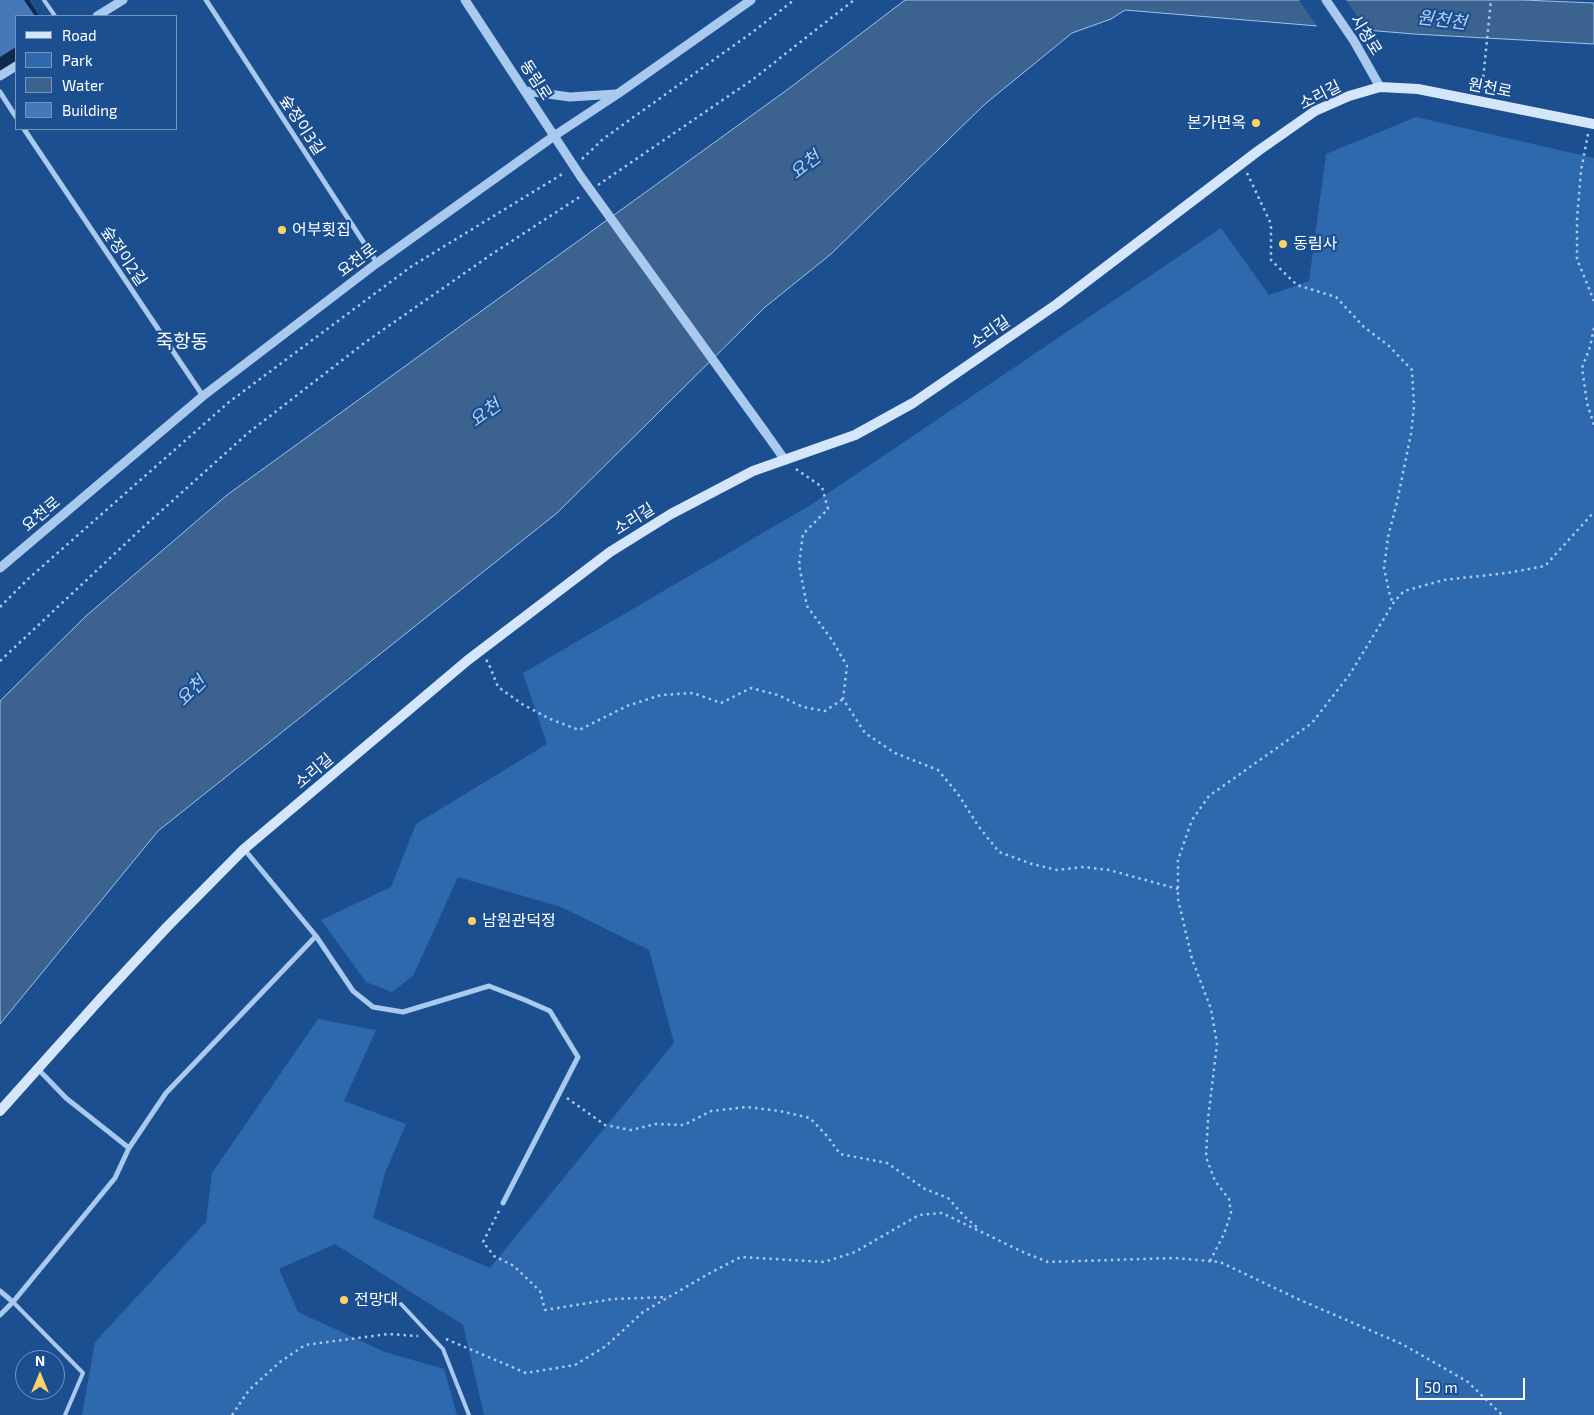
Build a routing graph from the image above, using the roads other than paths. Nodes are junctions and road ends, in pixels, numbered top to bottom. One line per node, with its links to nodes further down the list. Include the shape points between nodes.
1 (44, 0): 7 (lane)
2 (124, 0): 8 (street)
3 (206, 0): 19 (street, 숲정이3길)
4 (465, 0): 12 (street, 동림로)
5 (751, 0): 14 (street, 요천로)
6 (1326, 0): 11 (street, 시청로)
7 (54, 15)
8 (99, 15)
9 (15, 67): 10 (street)
10 (0, 76)
11 (1380, 87): 16 (main road, 원천로, via 1418,89); 21 (main road, 소리길, via 1315,111 1057,304 913,404 855,435)
12 (526, 91): 14 (street, via 570,97); 18 (street, 동림로)
13 (0, 92): 15 (street)
14 (618, 93): 18 (street, 요천로)
15 (15, 115)
16 (1592, 124)
17 (25, 130): 20 (street, 숲정이2길)
18 (554, 136): 19 (street, 요천로); 21 (street, 동림로, bridge)
19 (377, 263): 20 (street, 요천로)
20 (204, 396): 22 (street, 요천로)
21 (785, 460): 23 (main road, 소리길, via 752,471 715,490 610,552 477,653)
22 (2, 563)
23 (244, 849): 24 (street); 25 (main road, 소리길)
24 (316, 936): 27 (street, via 166,1093); 28 (street, via 353,991 373,1007 403,1012 489,986 550,1011 578,1057)
25 (37, 1068): 26 (main road, 소리길); 27 (street, via 66,1098)
26 (0, 1111)
27 (129, 1148): 30 (street, via 115,1178)
28 (503, 1203)
29 (0, 1290): 30 (street)
30 (13, 1302): 32 (street); 33 (lane, via 83,1372)
31 (401, 1304): 34 (lane, via 443,1349)
32 (0, 1315)
33 (65, 1415)
34 (469, 1415)

